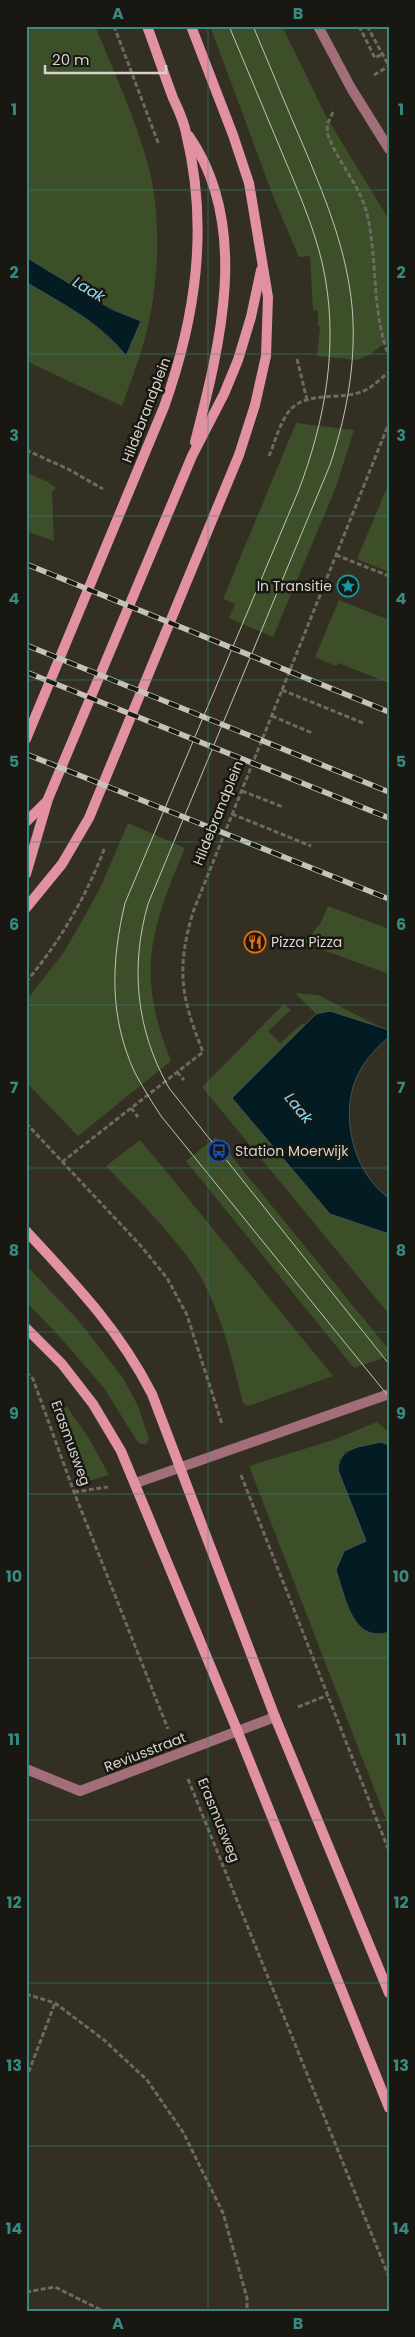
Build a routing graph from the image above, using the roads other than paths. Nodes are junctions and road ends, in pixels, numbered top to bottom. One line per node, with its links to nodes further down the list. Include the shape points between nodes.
1 (146, 26): 4 (main road, Hildebrandplein)
2 (191, 26): 6 (main road, Hildebrandplein, via 245,167 258,224)
3 (318, 26): 5 (street)
4 (186, 132): 7 (main road, Hildebrandplein, via 204,160 213,182 224,248 225,281 218,341); 8 (main road, Hildebrandplein, via 195,175 198,238 193,300 184,348 164,407)
5 (389, 149)
6 (262, 262): 7 (main road, Hildebrandplein, via 253,310 238,360); 12 (main road, Hildebrandplein, via 268,297 268,339 260,389 242,446 89,818 62,864)
7 (192, 456): 9 (main road, Hildebrandplein)
8 (26, 739)
9 (48, 799): 10 (main road, Hildebrandplein); 11 (main road, Hildebrandplein)
10 (26, 822)
11 (26, 874)
12 (26, 908)
13 (26, 1231): 16 (main road, via 86,1294 127,1349 152,1394)
14 (26, 1328): 17 (main road, Erasmusweg, via 62,1364 94,1404)
15 (389, 1394): 16 (street)
16 (180, 1469): 17 (street); 18 (main road)
17 (136, 1483): 19 (main road, Erasmusweg)
18 (275, 1717): 19 (street, Reviusstraat); 21 (main road)
19 (238, 1730): 20 (street, Reviusstraat, via 80,1791); 22 (main road, Erasmusweg)
20 (26, 1769)
21 (389, 1993)
22 (389, 2108)

